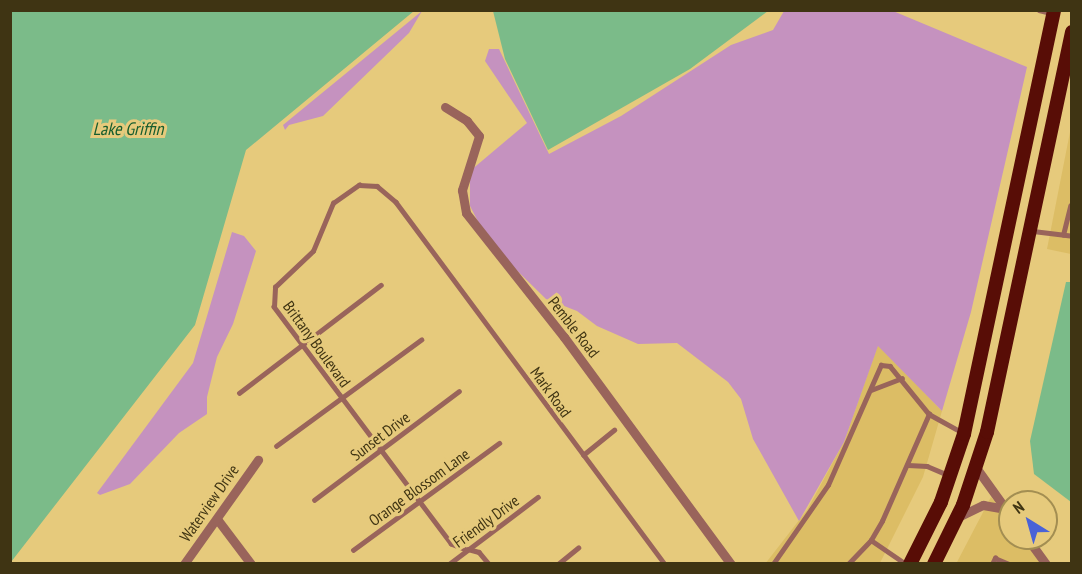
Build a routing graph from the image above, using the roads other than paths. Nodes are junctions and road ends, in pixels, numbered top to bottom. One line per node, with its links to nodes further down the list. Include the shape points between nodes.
1 (1039, 10): 2 (lane)
2 (1054, 12): 4 (main road)
3 (1071, 32): 5 (main road)
4 (1045, 55): 5 (main road, via 1050,71); 7 (main road)
5 (1066, 85): 8 (main road)
6 (445, 107): 52 (street, Pemble Road, via 467,121 479,136 462,190 466,213 564,337)
7 (1034, 108): 8 (main road, via 1044,118); 24 (main road)
8 (1050, 135): 10 (main road)
9 (1070, 206): 12 (lane)
10 (1030, 230): 12 (lane); 31 (main road)
11 (419, 233): 16 (lane, Brittany Boulevard, via 396,202 377,186 359,185 338,197 327,213 313,251 279,282 273,294 274,307); 28 (lane, Mark Road)
12 (1063, 235): 13 (lane)
13 (1071, 236)
14 (381, 285): 16 (lane)
15 (421, 340): 21 (lane)
16 (302, 345): 20 (lane); 21 (lane, Brittany Boulevard)
17 (902, 378): 18 (lane); 18 (lane, via 890,366 880,365); 22 (lane)
18 (871, 390): 53 (lane, via 825,491)
19 (459, 391): 27 (lane, Sunset Drive)
20 (239, 393)
21 (342, 399): 26 (lane); 27 (lane, Brittany Boulevard)
22 (929, 414): 24 (lane); 30 (lane)
23 (614, 430): 28 (lane)
24 (964, 434): 31 (main road); 32 (main road)
25 (499, 443): 36 (lane, Orange Blossom Lane)
26 (276, 446)
27 (380, 450): 35 (lane, Sunset Drive); 36 (lane, Brittany Boulevard)
28 (583, 455): 51 (lane, Mark Road)
29 (258, 460): 39 (street, Waterview Drive)
30 (908, 465): 32 (lane, via 927,466); 40 (lane)
31 (977, 469): 34 (street); 38 (main road)
32 (951, 476): 38 (main road, via 962,488); 55 (main road)
33 (538, 497): 43 (lane, Friendly Drive)
34 (998, 498)
35 (314, 500)
36 (419, 502): 42 (lane, Orange Blossom Lane); 43 (lane, Brittany Boulevard, via 451,544)
37 (998, 509): 38 (street, via 983,505)
38 (961, 511): 56 (main road)
39 (217, 519): 46 (street, Waterview Drive); 47 (street)
40 (871, 540): 54 (lane); 55 (lane)
41 (578, 548): 50 (lane)
42 (353, 550)
43 (467, 550): 48 (lane, Friendly Drive); 49 (lane, Brittany Boulevard, via 479,552)
44 (1035, 550): 45 (street)
45 (1043, 563)
46 (184, 564)
47 (251, 564)
48 (448, 564)
49 (489, 564)
50 (558, 564)
51 (665, 564)
52 (731, 564)
53 (773, 564)
54 (848, 564)
55 (908, 564)
56 (934, 564)
57 (992, 564): 58 (lane, via 995,558)
58 (1009, 564)

